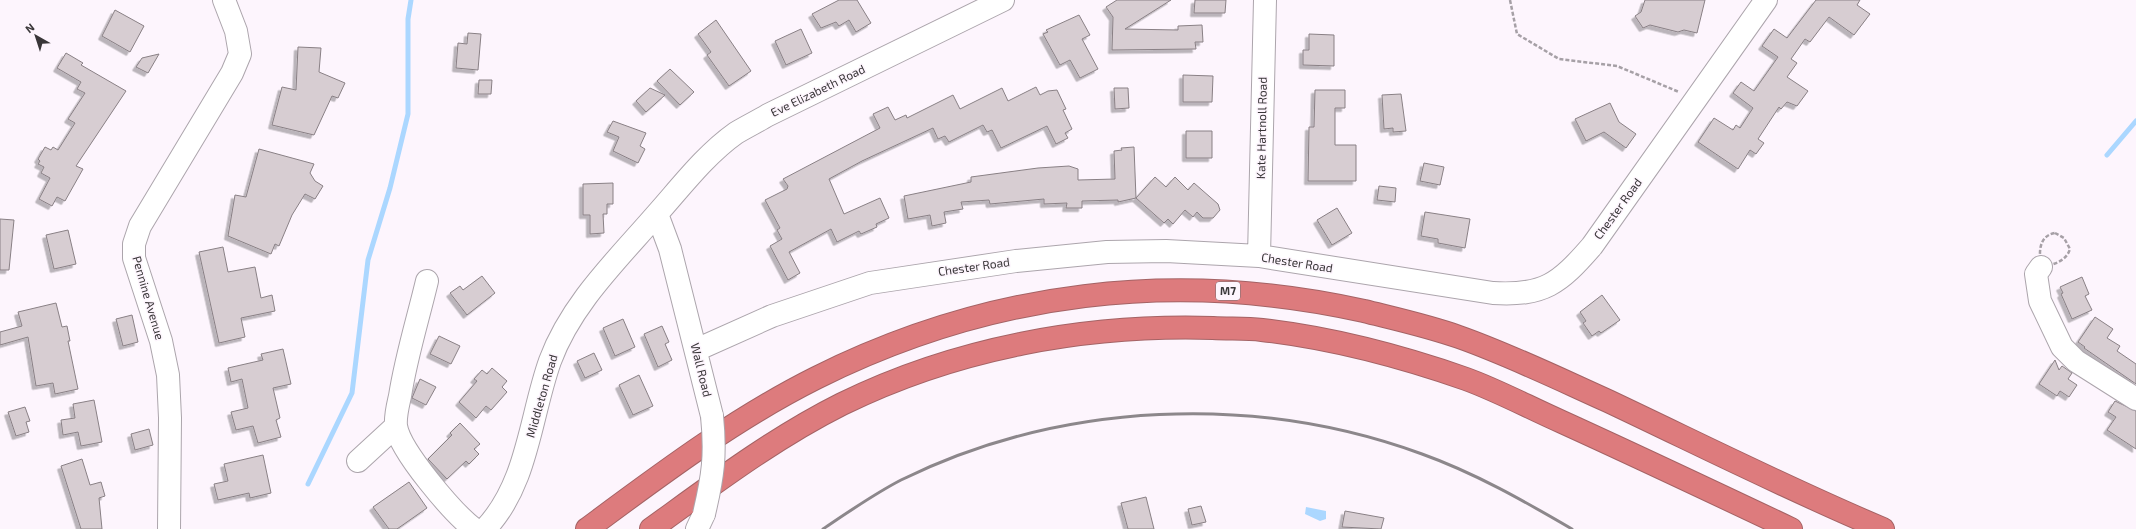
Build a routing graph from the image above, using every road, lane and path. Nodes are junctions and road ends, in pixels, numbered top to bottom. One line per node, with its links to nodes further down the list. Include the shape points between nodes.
1 (224, 0): 16 (street, Pennine Avenue, via 236,31 240,54 232,74 140,226 134,244 134,258 161,342 168,375)
2 (1002, 0): 7 (street, Eve Elizabeth Road, via 736,133 684,182)
3 (1264, 0): 8 (street, Kate Hartnoll Road)
4 (1510, 0): 6 (path, via 1517,34 1559,59 1617,66)
5 (1766, 0): 6 (street, Chester Road)
6 (1696, 100): 8 (street, Chester Road, via 1592,246 1562,278 1546,288 1510,294 1493,293)
7 (657, 214): 11 (street, Wall Road, via 670,249); 18 (street, Middleton Road, via 595,285 566,326 550,361 526,451 512,487 496,518)
8 (1259, 256): 11 (street, Chester Road, via 1181,251 1107,252 921,274 870,283 823,297 772,316)
9 (2041, 267): 9 (path, via 2039,254 2044,238 2049,234 2060,234 2068,244 2069,252 2060,262); 12 (street, via 2036,274 2040,301 2062,347 2076,361)
10 (427, 281): 13 (street, via 402,380)
11 (696, 350): 15 (street, Wall Road, bridge, via 712,416 715,449 714,471)
12 (2136, 399)
13 (396, 426): 14 (street); 17 (street, via 431,483 448,505)
14 (358, 461)
15 (701, 521)
16 (169, 529)
17 (474, 529)
18 (485, 529)
19 (587, 529): 22 (highway, M7, via 665,471 754,412 816,378 886,347 958,321 1025,305 1101,294 1178,289 1238,291 1325,302 1458,336 1535,367)
20 (651, 529): 21 (highway, via 781,440 841,405 907,377 970,356 1039,339 1130,329 1190,328 1260,330 1342,343 1405,359 1469,380)
21 (1791, 529)
22 (1883, 529)

